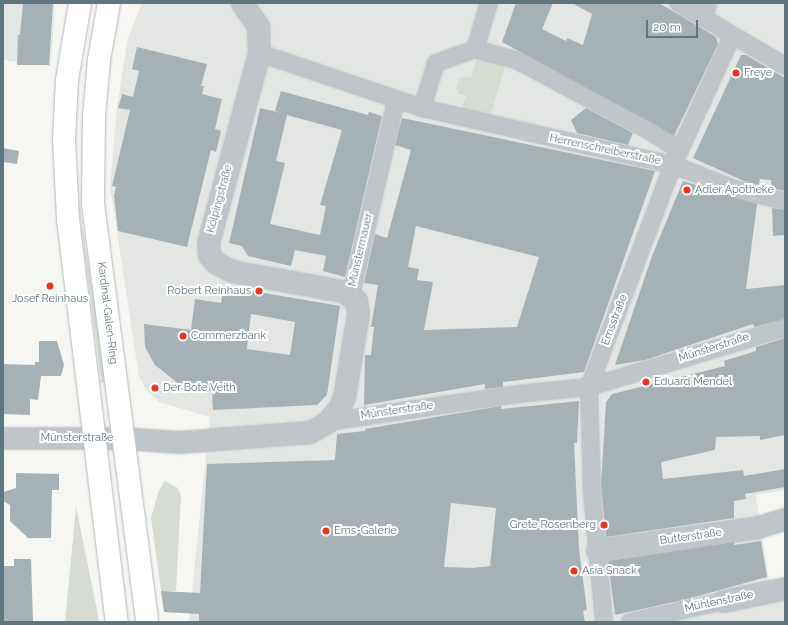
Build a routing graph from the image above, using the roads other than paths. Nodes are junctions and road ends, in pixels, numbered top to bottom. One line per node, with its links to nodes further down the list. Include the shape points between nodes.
1 (80, 3): 22 (main road, via 67,80 64,139 68,219)
2 (109, 3): 23 (main road, Kardinal-Galen-Ring, via 99,60 94,116 93,204)
3 (242, 3): 10 (street, Kolpingstraße, via 258,26)
4 (489, 3): 9 (street)
5 (678, 3): 7 (street)
6 (708, 3): 7 (street)
7 (704, 19): 8 (street)
8 (732, 36): 11 (street); 14 (street, Emsstraße)
9 (475, 48): 13 (street, via 436,63); 14 (street, Herrenschreiberstraße, via 516,60 646,129)
10 (259, 53): 12 (street, Herrenschreiberstraße); 17 (street, Kolpingstraße, via 208,243 209,255 216,263 232,271 342,291)
11 (785, 66)
12 (396, 100): 13 (street, Herrenschreiberstraße); 17 (street, Münstermauer)
13 (422, 108): 15 (street, Herrenschreiberstraße)
14 (679, 150): 15 (street, Emsstraße)
15 (673, 165): 16 (street, Herrenschreiberstraße, via 735,189); 19 (street, Emsstraße)
16 (785, 201)
17 (351, 295): 20 (street, Münstermauer, via 356,300 358,313 344,398 334,416)
18 (785, 328): 19 (street, Münsterstraße)
19 (589, 387): 20 (street, Münsterstraße, via 407,416); 25 (street, Emsstraße, via 589,432)
20 (318, 427): 23 (street, Münsterstraße, via 179,442)
21 (3, 438): 22 (street, Münsterstraße)
22 (93, 438): 23 (street, Münsterstraße); 28 (main road)
23 (122, 438): 29 (main road, Kardinal-Galen-Ring)
24 (785, 519): 25 (street, Butterstraße, via 758,527)
25 (597, 550): 30 (street, Emsstraße)
26 (785, 588): 27 (street, Mühlenstraße)
27 (723, 601): 31 (street, Mühlenstraße)
28 (116, 622)
29 (147, 622)
30 (604, 622)
31 (630, 622)

